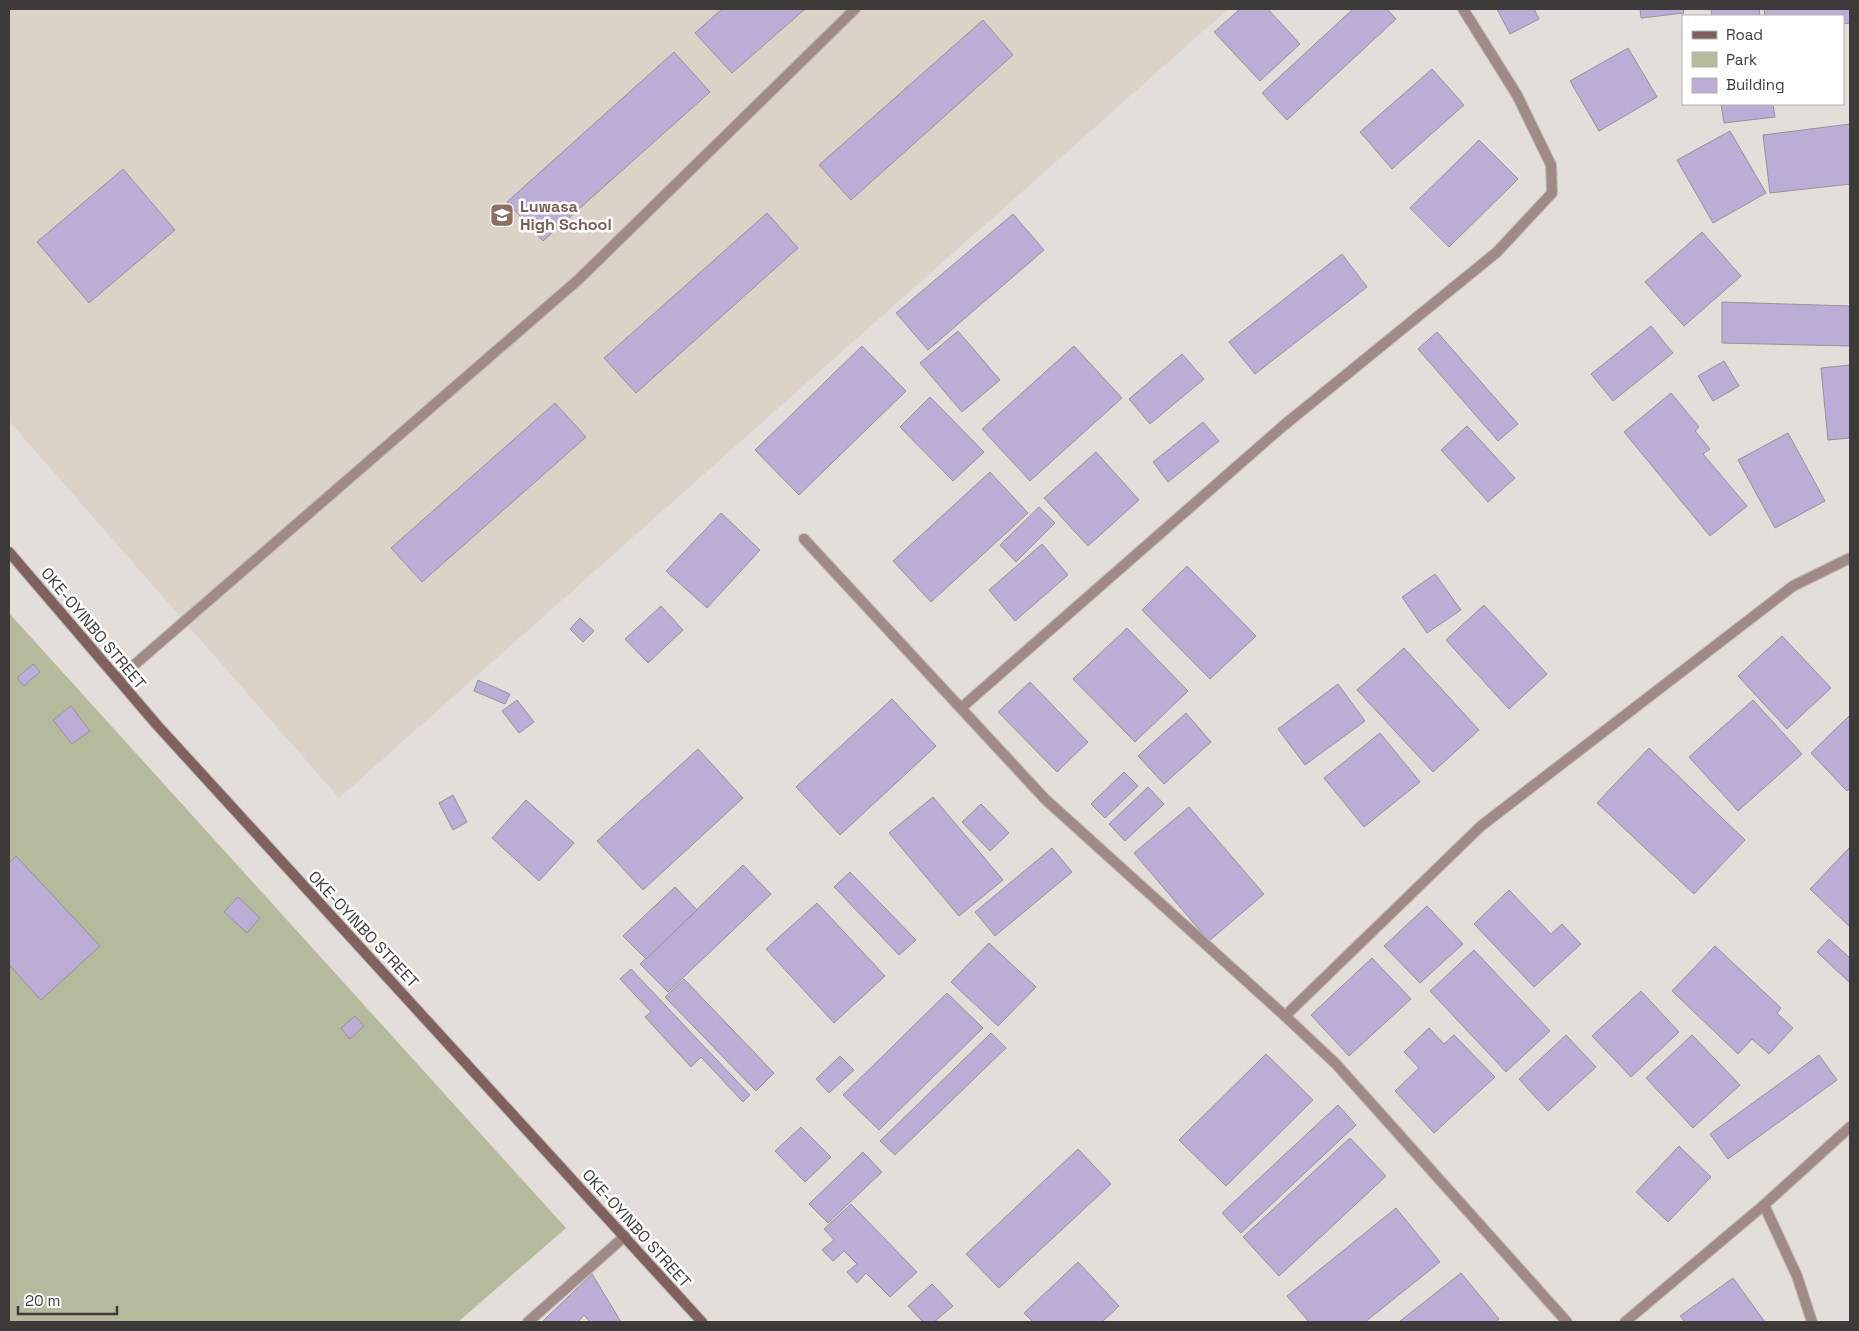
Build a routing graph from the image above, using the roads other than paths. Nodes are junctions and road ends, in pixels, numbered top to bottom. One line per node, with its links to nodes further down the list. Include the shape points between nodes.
1 (855, 9): 6 (street, via 578,280)
2 (1463, 9): 7 (street, via 1516,95 1552,165 1552,193 1497,252 1283,426)
3 (804, 539): 7 (street)
4 (9, 552): 6 (main road, OKE-OYINBO STREET)
5 (1850, 558): 8 (street, via 1793,586 1481,826)
6 (118, 678): 11 (main road, OKE-OYINBO STREET, via 163,732)
7 (961, 708): 8 (street, via 1045,799)
8 (1285, 1016): 14 (street, via 1336,1064)
9 (1850, 1127): 10 (street)
10 (1764, 1205): 15 (street); 16 (street, via 1796,1276)
11 (625, 1236): 12 (street); 13 (main road, OKE-OYINBO STREET)
12 (528, 1322)
13 (702, 1322)
14 (1567, 1322)
15 (1625, 1322)
16 (1812, 1322)

